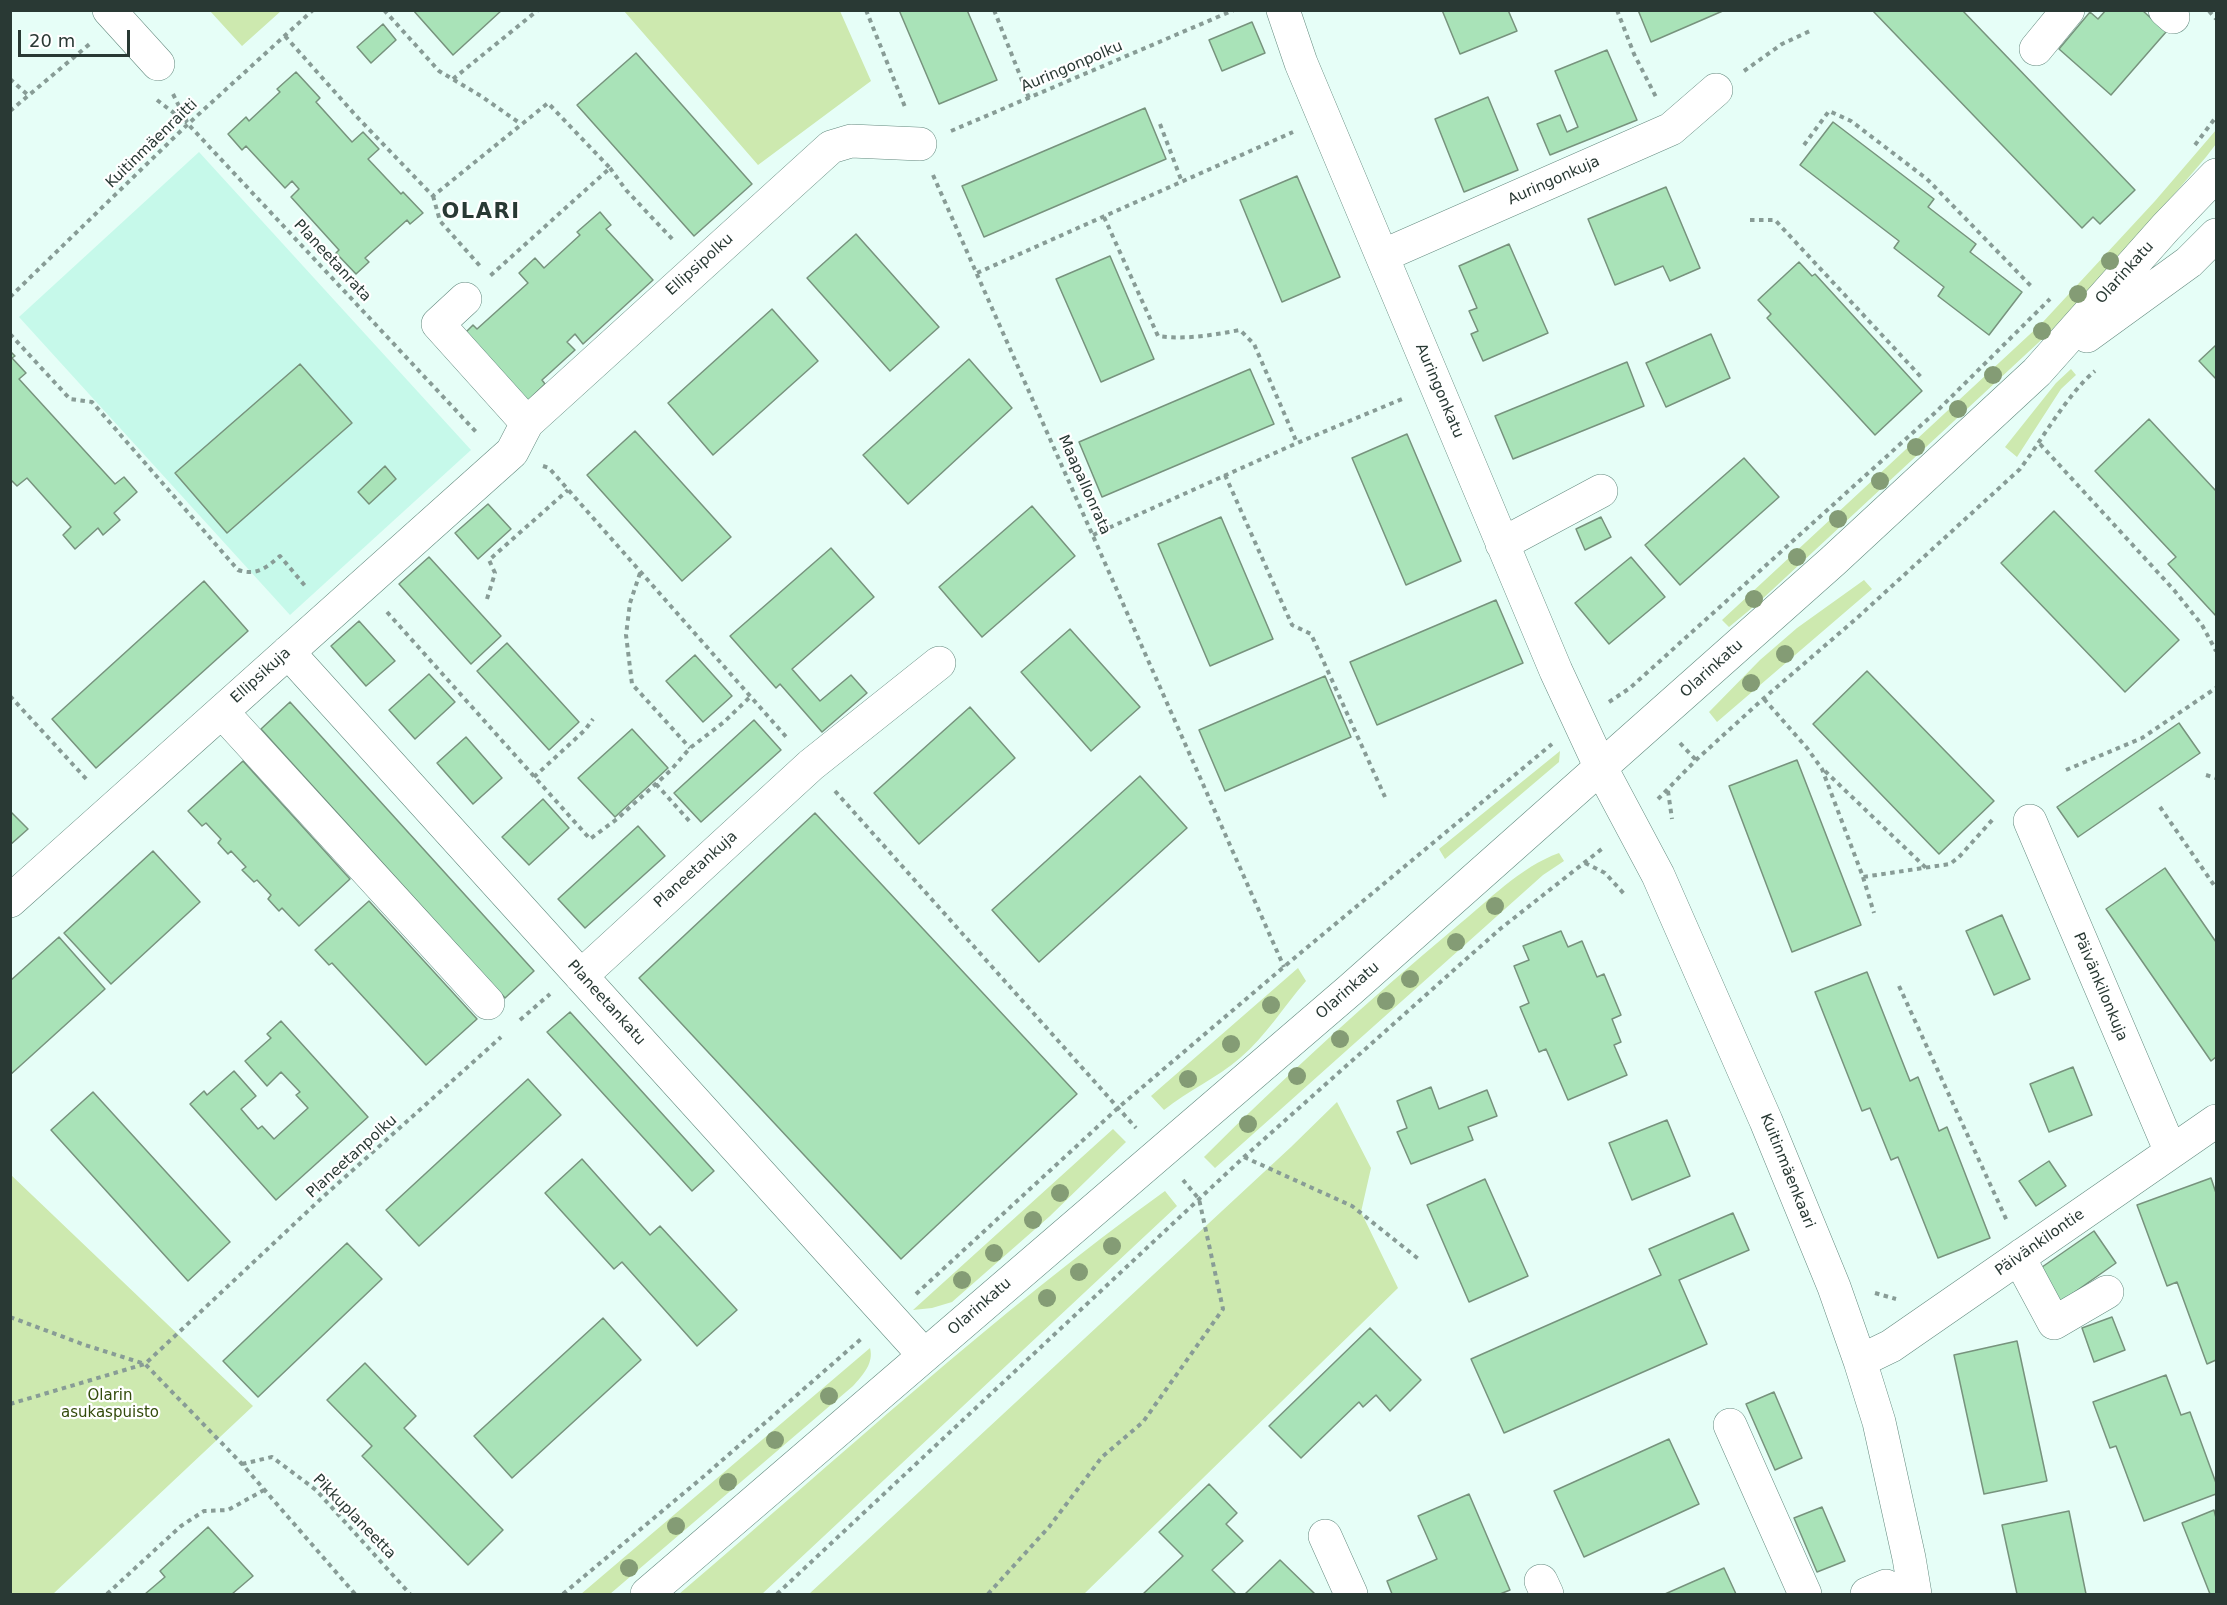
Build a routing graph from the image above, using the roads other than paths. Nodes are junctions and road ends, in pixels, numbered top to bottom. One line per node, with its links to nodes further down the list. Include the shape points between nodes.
1 (1283, 10): 10 (street, Auringonkatu, via 1301,63)
2 (2068, 10): 4 (street)
3 (104, 23): 5 (street)
4 (2036, 49)
5 (158, 64)
6 (1716, 90): 10 (street, Auringonkuja, via 1671,129)
7 (920, 144): 13 (street, Ellipsipolku, via 851,141 831,147)
8 (2217, 175): 12 (street, Olarinkatu)
9 (2217, 235): 12 (street, Olarinkatu, via 2189,262)
10 (1382, 256): 16 (street, Auringonkatu)
11 (465, 299): 13 (street, via 438,324)
12 (2037, 372): 20 (street, Olarinkatu)
13 (526, 423): 14 (street, Ellipsipolku)
14 (512, 452): 17 (street, Ellipsikuja)
15 (1601, 491): 16 (street)
16 (1502, 543): 20 (street, Auringonkatu)
17 (288, 652): 19 (street, Ellipsikuja); 23 (street, Planeetankatu)
18 (939, 663): 23 (street, Planeetankuja, via 811,765)
19 (222, 712): 22 (street, Ellipsikuja); 24 (street)
20 (1601, 768): 29 (street, Olarinkatu, via 1350,990); 30 (street, Kuitinmäenkaari, via 1658,875 1766,1121)
21 (2016, 818): 26 (street, Päivänkilonkuja)
22 (10, 901)
23 (578, 972): 29 (street, Planeetankatu)
24 (488, 1003)
25 (2217, 1121): 26 (street, Päivänkilontie)
26 (2171, 1152): 27 (street, Päivänkilontie)
27 (2022, 1255): 28 (street, via 2025,1269 2054,1323); 30 (street, Päivänkilontie, via 1891,1346)
28 (2107, 1292)
29 (924, 1355): 34 (street, Olarinkatu)
30 (1860, 1361): 33 (street, Kuitinmäenkaari, via 1879,1422 1909,1558)
31 (1730, 1425): 36 (street)
32 (1324, 1536): 35 (street)
33 (1889, 1592)
34 (647, 1594)
35 (1351, 1594)
36 (1805, 1594)

